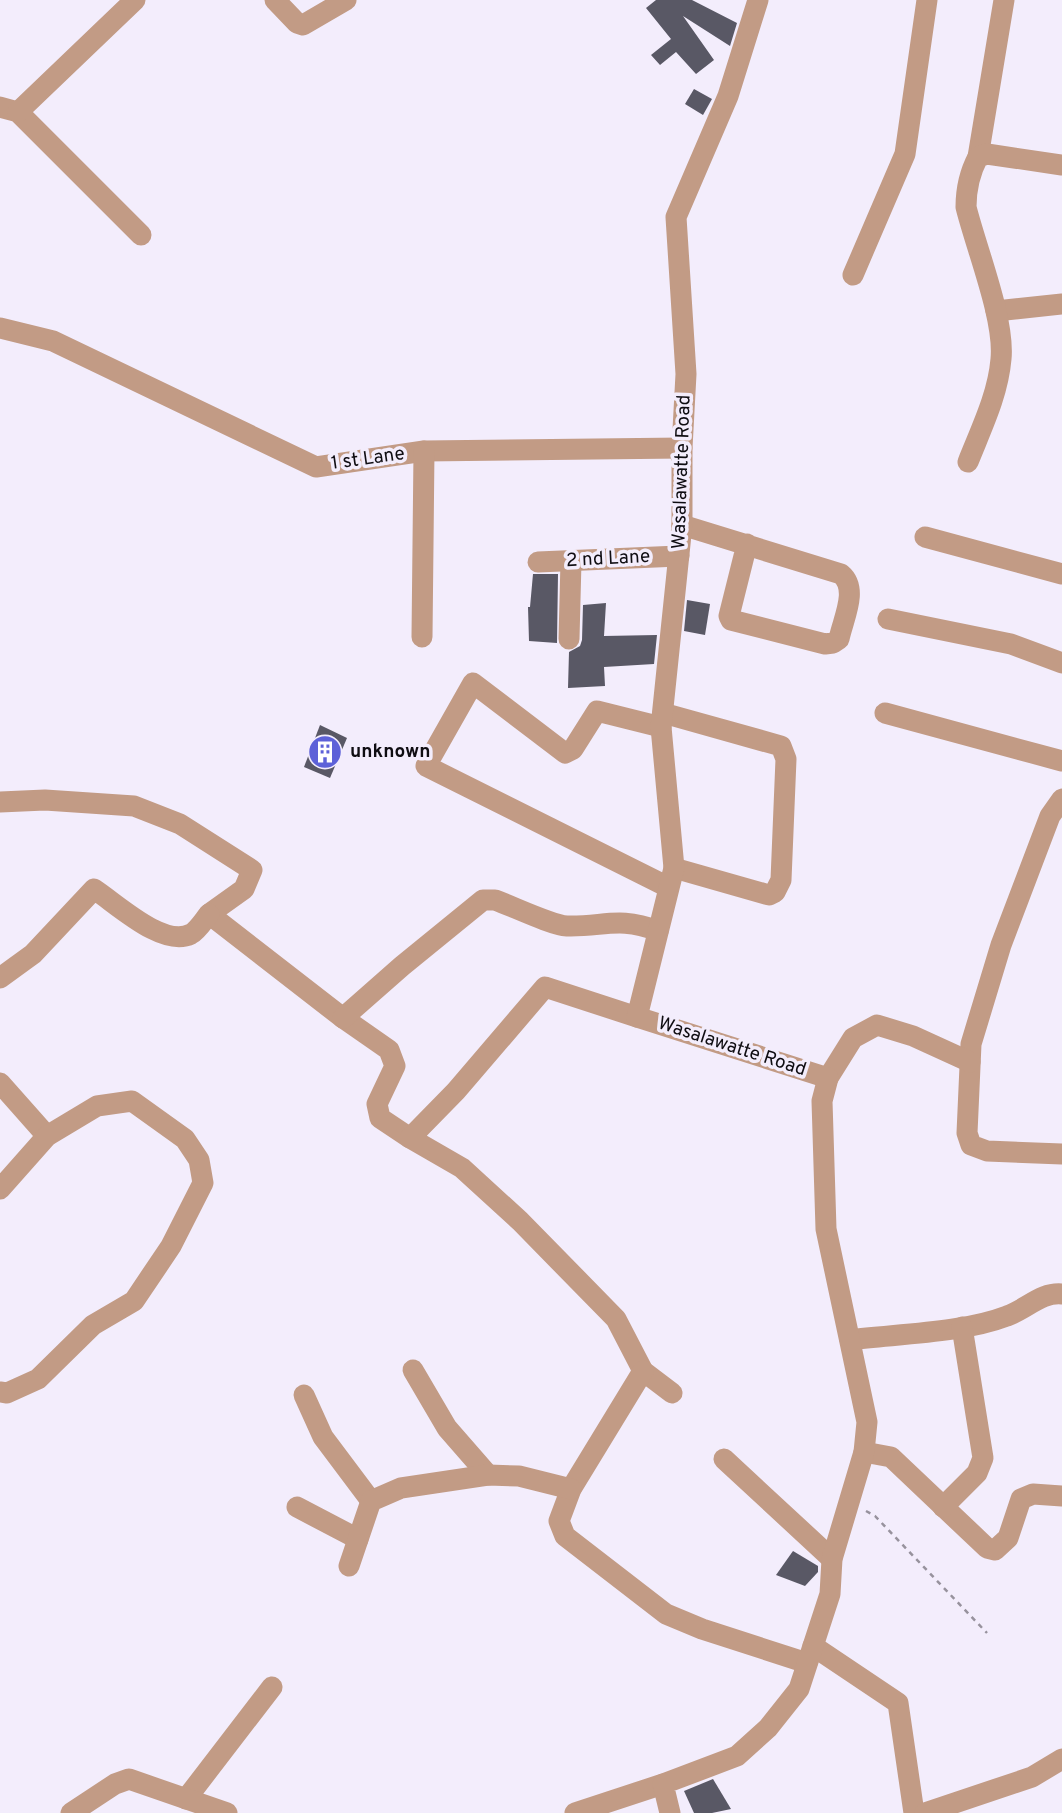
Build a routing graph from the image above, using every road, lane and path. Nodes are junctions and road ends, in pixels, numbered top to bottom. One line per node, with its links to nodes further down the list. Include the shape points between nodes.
1 (135, 0): 7 (street)
2 (275, 0): 3 (street, via 303,25)
3 (346, 0)
4 (758, 0): 15 (street, Wasalawatte Road, via 728,96 676,217 686,374)
5 (927, 0): 11 (street, via 905,154)
6 (1004, 0): 8 (street)
7 (9, 109): 10 (street)
8 (978, 157): 9 (street, via 998,155); 13 (street, via 966,207)
9 (1062, 165)
10 (141, 235)
11 (853, 275)
12 (1062, 304): 13 (street)
13 (996, 311): 17 (street, via 1000,368)
14 (0, 328): 16 (street, 1 st Lane, via 53,341 316,467)
15 (682, 447): 16 (street, 1 st Lane); 18 (street, Wasalawatte Road)
16 (424, 451): 26 (street)
17 (968, 462)
18 (682, 524): 20 (street); 21 (street, Wasalawatte Road)
19 (925, 537): 24 (street)
20 (747, 544): 20 (street, via 848,580 839,639 825,644 731,620)
21 (678, 556): 22 (street, 2 nd Lane); 30 (street, Wasalawatte Road)
22 (571, 561): 23 (street, 2 nd Lane); 27 (street)
23 (538, 562)
24 (1062, 574)
25 (888, 619): 28 (street, via 1011,644)
26 (422, 637)
27 (569, 639)
28 (1062, 663)
29 (885, 713): 31 (street)
30 (662, 720): 34 (street, Wasalawatte Road); 34 (street, via 781,746 786,759 781,880 775,892 769,895); 34 (street, via 597,711 565,753 473,683 426,766)
31 (1062, 761)
32 (1062, 799): 40 (street, via 1050,816 1001,945 971,1044)
33 (0, 802): 35 (street, via 134,806 180,824 252,870 244,889)
34 (671, 877): 36 (street, Wasalawatte Road)
35 (209, 914): 37 (street, via 192,933 176,938 156,932 94,888 33,954); 39 (street)
36 (658, 931): 38 (street, Wasalawatte Road); 39 (street, via 638,923 564,926 495,900 483,900)
37 (0, 978)
38 (637, 1017): 41 (street, Wasalawatte Road); 44 (street, via 545,987)
39 (343, 1018): 44 (street, via 388,1049 394,1066 377,1104 380,1118)
40 (970, 1062): 41 (street, via 877,1025 853,1038); 45 (street, via 967,1133 971,1145 987,1151)
41 (828, 1078): 49 (street, Wasalawatte Road, via 822,1101 826,1229)
42 (0, 1083): 43 (street)
43 (47, 1136): 46 (street); 52 (street, via 97,1106 132,1101 185,1139 199,1160 203,1183 171,1246 134,1301 93,1325 38,1379)
44 (410, 1138): 51 (street, via 462,1168 520,1221 616,1319)
45 (1062, 1154)
46 (0, 1189)
47 (1062, 1294): 48 (street, via 1050,1293 1007,1316)
48 (962, 1327): 49 (street); 63 (street, via 983,1458 976,1473)
49 (850, 1340): 55 (street, Wasalawatte Road, via 867,1422)
50 (412, 1370): 57 (street, via 447,1429)
51 (643, 1371): 53 (street); 58 (street)
52 (0, 1392)
53 (672, 1393)
54 (304, 1395): 60 (street, via 323,1437)
55 (864, 1452): 61 (street, Wasalawatte Road); 63 (street, via 891,1457)
56 (724, 1458): 65 (street)
57 (488, 1475): 58 (street, via 519,1476); 60 (street, via 401,1488)
58 (570, 1489): 68 (street, via 559,1521 565,1536 666,1614 702,1629)
59 (1062, 1496): 63 (street, via 1033,1494 1021,1499 1008,1538 995,1550 987,1548)
60 (371, 1501): 64 (street)
61 (850, 1501): 65 (street, Wasalawatte Road); 67 (path, via 875,1516)
62 (297, 1507): 64 (street)
63 (943, 1507)
64 (358, 1539): 66 (street)
65 (832, 1559): 68 (street, Wasalawatte Road, via 830,1594)
66 (349, 1566)
67 (986, 1633)
68 (810, 1654): 71 (street, Wasalawatte Road, via 799,1689 768,1728 737,1756); 77 (street, via 898,1703)
69 (272, 1687): 72 (street)
70 (1062, 1759): 78 (street, via 1032,1777)
71 (663, 1784): 75 (street, Wasalawatte Road); 76 (street)
72 (186, 1799): 73 (street, via 128,1779); 74 (street)
73 (71, 1813)
74 (227, 1813)
75 (575, 1813)
76 (670, 1813)
77 (914, 1813)
78 (925, 1813)

